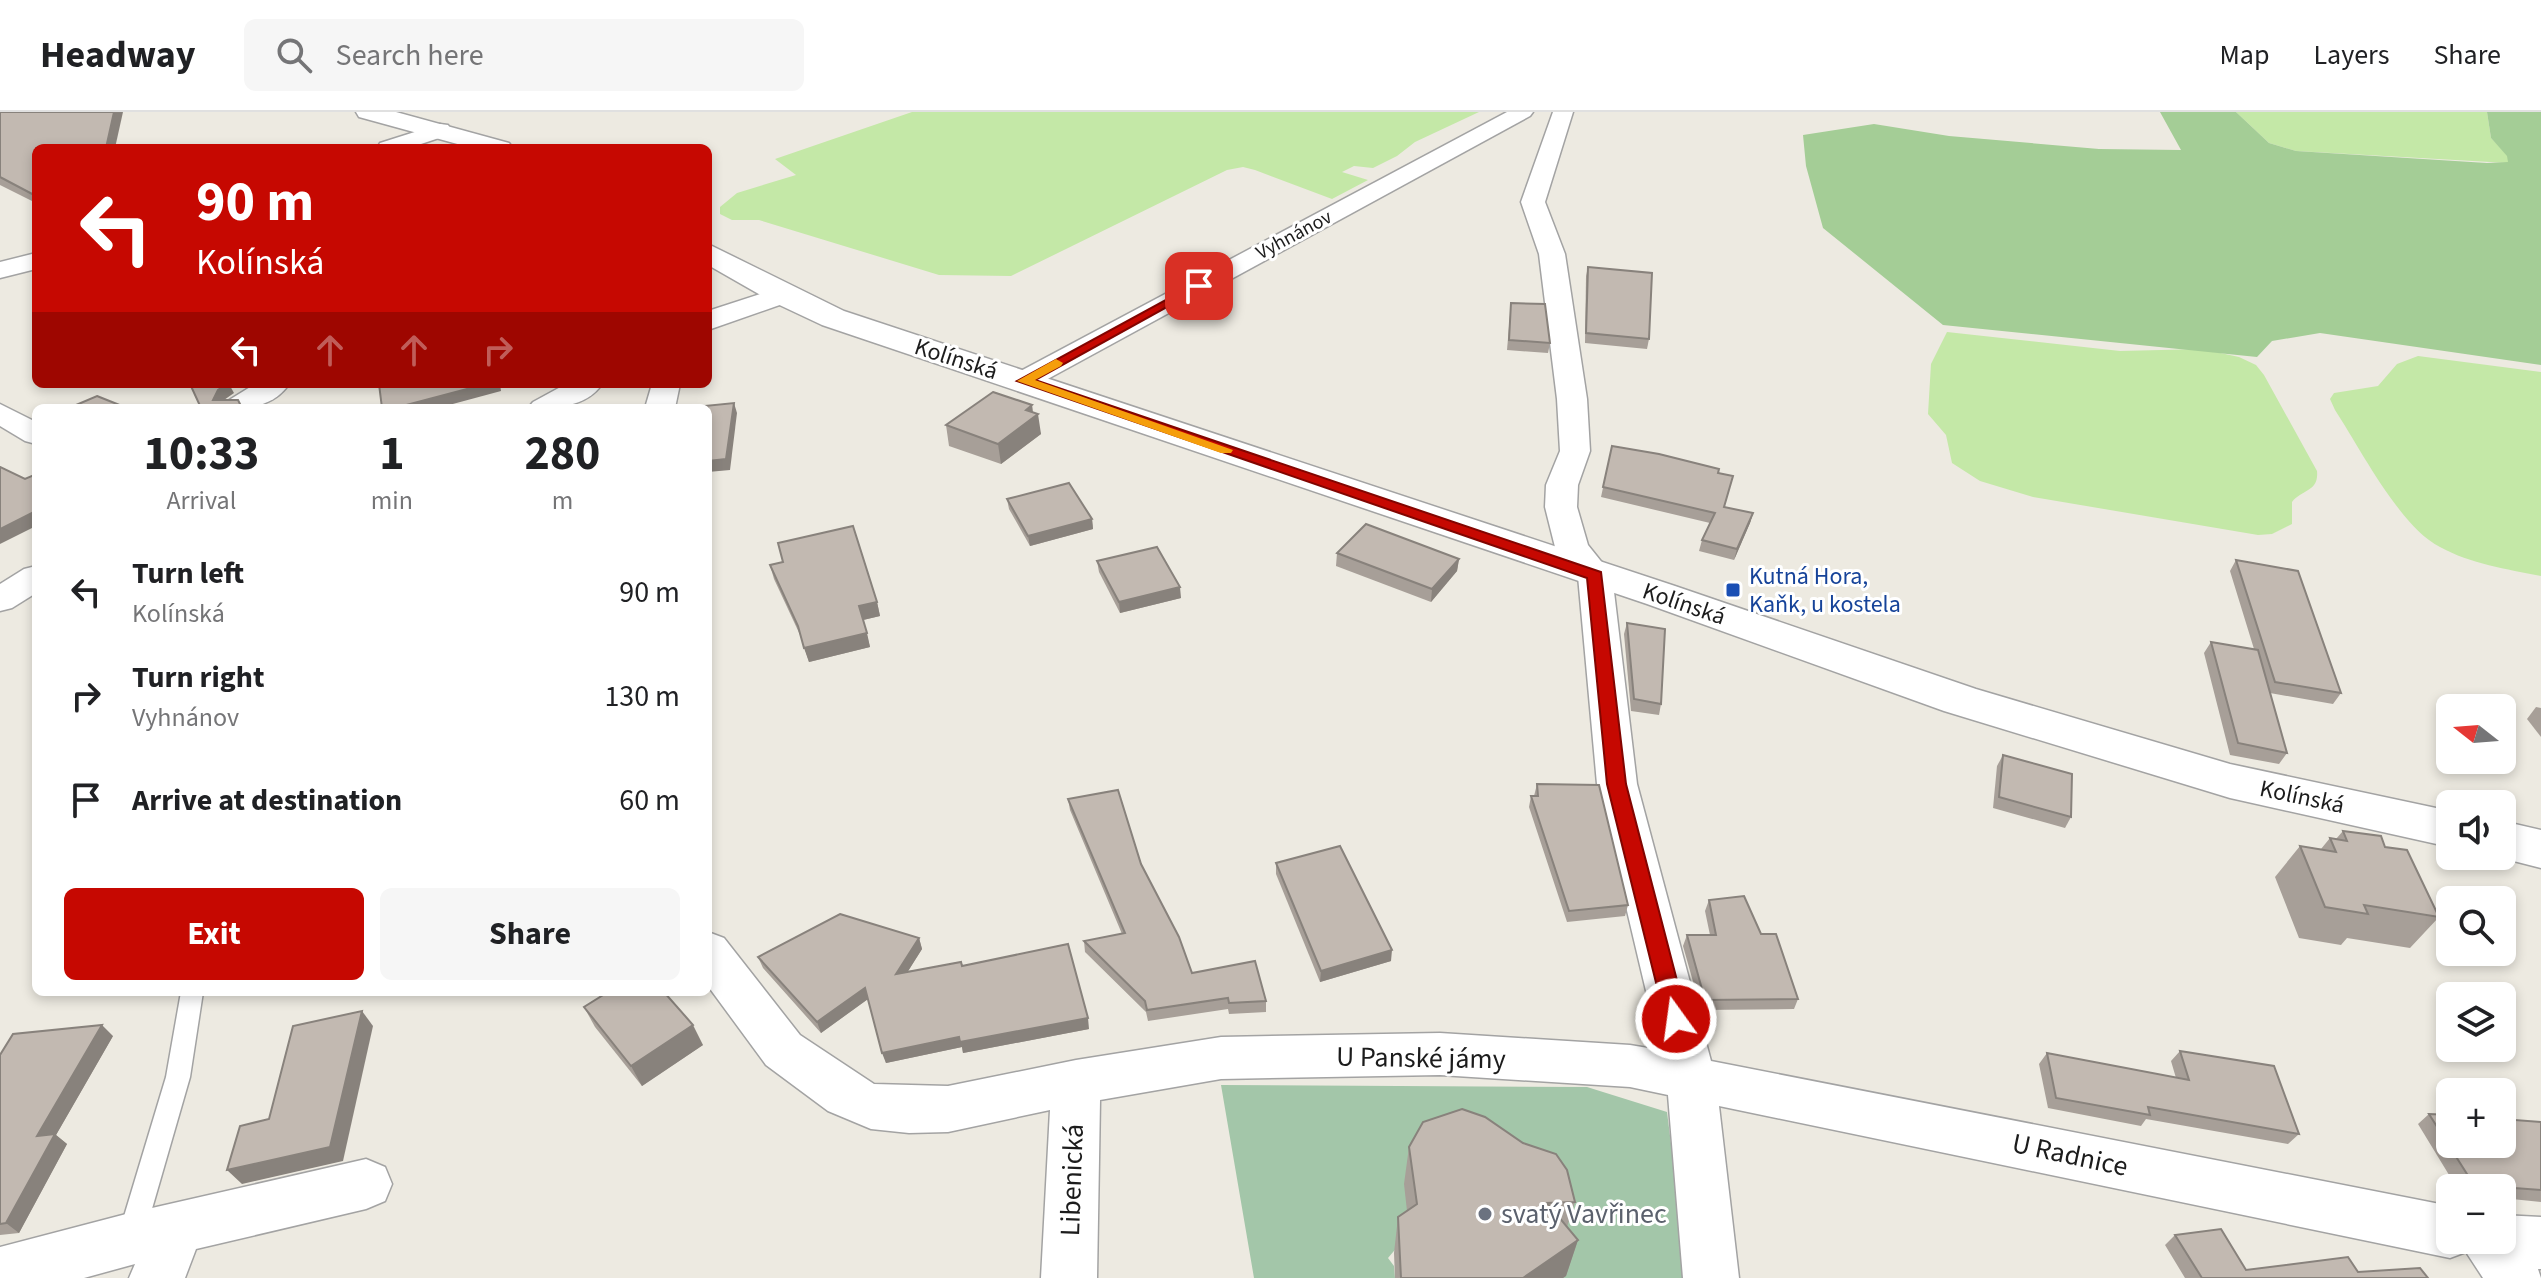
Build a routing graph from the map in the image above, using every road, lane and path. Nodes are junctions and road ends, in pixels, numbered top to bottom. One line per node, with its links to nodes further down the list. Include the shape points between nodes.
1 (368, 112): 4 (street)
2 (1523, 112): 12 (street, Vyhnánov)
3 (1563, 112): 19 (street, via 1533,202 1552,254 1572,399 1575,451 1562,485 1561,507 1572,547)
4 (440, 130): 5 (street); 6 (street)
5 (400, 144)
6 (487, 144)
7 (712, 255): 10 (street, Kolínská)
8 (32, 262): 9 (street)
9 (0, 270)
10 (782, 295): 11 (street); 12 (street, Kolínská, via 833,318)
11 (713, 315)
12 (1023, 381): 19 (street, Kolínská)
13 (268, 388): 15 (street)
14 (580, 388): 16 (street)
15 (242, 404)
16 (550, 404)
17 (0, 413): 18 (street)
18 (32, 433)
19 (1595, 575): 22 (street, Kolínská, via 1960,700 2230,781); 27 (street, via 1617,784)
20 (32, 580): 21 (street)
21 (0, 600)
22 (2436, 826)
23 (2516, 843): 24 (street)
24 (2541, 849)
25 (712, 956): 28 (street, U Panské jámy, via 783,1050 846,1095 871,1106 948,1109)
26 (191, 996): 33 (lane)
27 (1691, 1077): 28 (street, U Panské jámy, via 1630,1066 1440,1054 1221,1058); 30 (street, U Radnice); 37 (street)
28 (1076, 1082): 36 (street, Libenická)
29 (366, 1184): 33 (street)
30 (2436, 1229)
31 (2516, 1242): 32 (street)
32 (2541, 1243)
33 (155, 1249): 35 (street)
34 (2498, 1254): 38 (street)
35 (0, 1274)
36 (1069, 1278)
37 (1711, 1278)
38 (2514, 1278)

